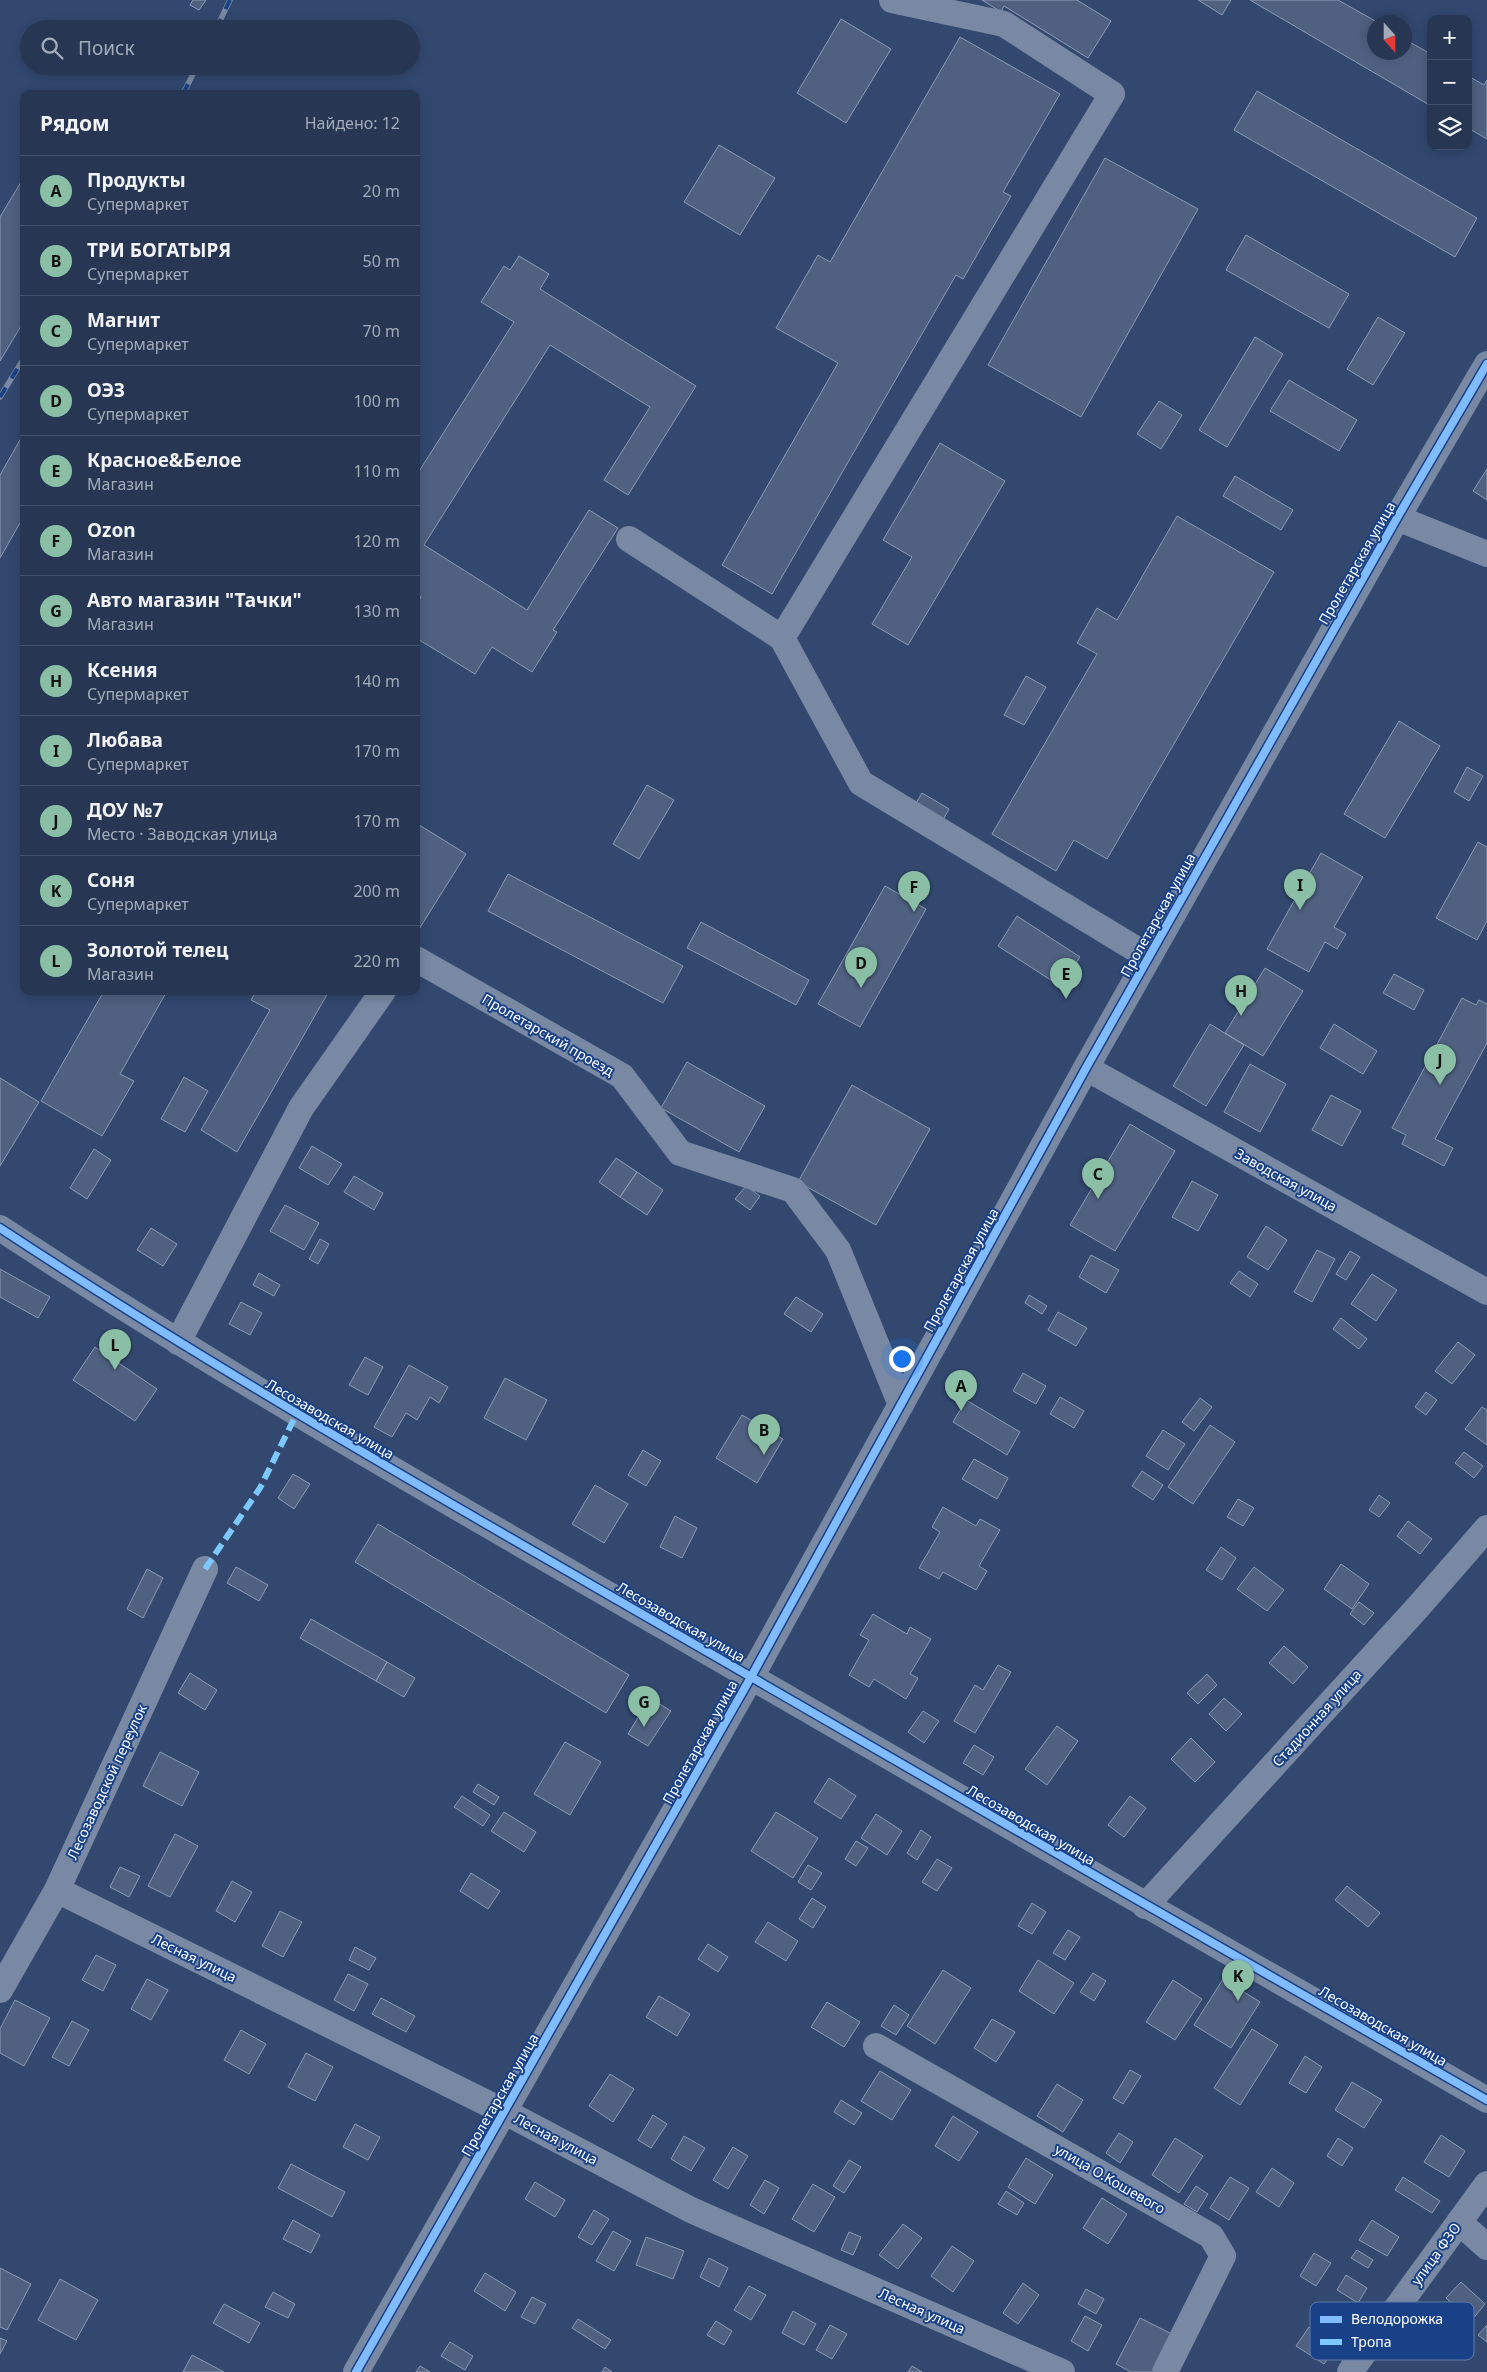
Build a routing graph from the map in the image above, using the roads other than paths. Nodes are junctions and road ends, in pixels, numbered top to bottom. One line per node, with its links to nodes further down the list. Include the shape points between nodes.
1 (892, 0): 6 (street, via 1004,24 1112,94)
2 (1487, 364): 3 (street, Пролетарская улица)
3 (1397, 518): 5 (street); 7 (street, Пролетарская улица)
4 (629, 539): 6 (street)
5 (1487, 554)
6 (782, 638): 7 (street, via 861,783)
7 (1149, 957): 10 (street, Пролетарская улица)
8 (420, 961): 14 (street, Пролетарский проезд, via 622,1076 680,1153 793,1190 838,1250)
9 (380, 995): 13 (street, via 301,1108)
10 (1086, 1068): 12 (street, Заводская улица); 14 (street, Пролетарская улица)
11 (0, 1228): 13 (street, Лесозаводская улица)
12 (1487, 1292)
13 (178, 1342): 17 (street, Лесозаводская улица, via 296,1414)
14 (901, 1405): 17 (street, Пролетарская улица)
15 (1487, 1528): 19 (street, Стадионная улица)
16 (205, 1569): 18 (street, Лесозаводской переулок)
17 (751, 1677): 19 (street, Лесозаводская улица); 23 (street, Пролетарская улица)
18 (57, 1890): 20 (street, Лесозаводской переулок); 23 (street, Лесная улица)
19 (1145, 1906): 22 (street, Лесозаводская улица)
20 (0, 1990)
21 (876, 2046): 31 (street, улица О.Кошевого, via 1211,2236 1223,2256)
22 (1487, 2100)
23 (505, 2112): 29 (street, Пролетарская улица); 30 (street, Лесная улица, via 691,2210)
24 (1487, 2184): 25 (street, улица ФЗО)
25 (1459, 2222): 26 (street); 27 (street, улица ФЗО)
26 (1487, 2247)
27 (1401, 2302)
28 (1359, 2360): 32 (street, улица ФЗО)
29 (356, 2372)
30 (1062, 2372)
31 (1165, 2372)
32 (1350, 2372)

